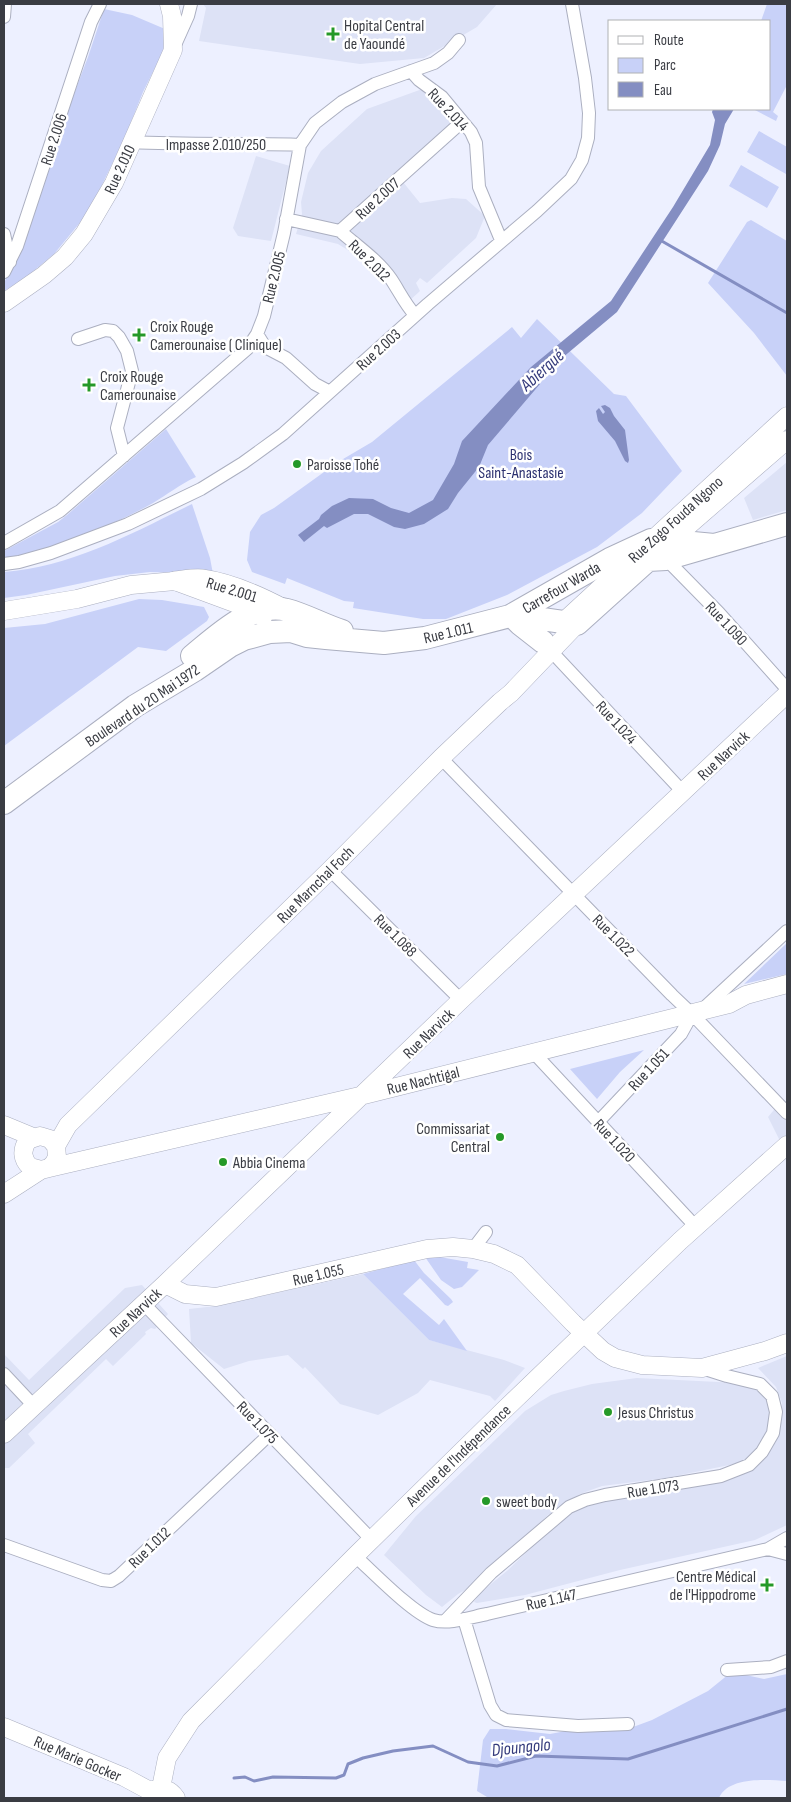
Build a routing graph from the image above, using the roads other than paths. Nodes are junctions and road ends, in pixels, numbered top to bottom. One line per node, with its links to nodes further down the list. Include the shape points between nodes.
1 (5, 4): 7 (street)
2 (100, 4): 18 (street, Rue 2.006)
3 (170, 4): 9 (main road)
4 (201, 4): 6 (street)
5 (572, 4): 17 (street, Rue 2.003, via 586,78 589,114 588,138 582,160 571,178)
6 (190, 10): 9 (street, Rue 2.010)
7 (4, 17)
8 (459, 40): 10 (street, Rue 2.005, via 434,63)
9 (173, 50): 12 (main road, Rue 2.010)
10 (411, 71): 13 (street, Rue 2.005, via 375,84 342,102 315,123); 17 (street, Rue 2.014, via 442,97 471,132 476,143 479,187)
11 (455, 128): 15 (street, Rue 2.007)
12 (132, 142): 13 (street, Impasse 2.010/250); 19 (main road, Rue 2.010, via 114,184 66,257)
13 (300, 145): 14 (street, Rue 2.005)
14 (286, 219): 15 (street, Rue 2.007); 21 (street, Rue 2.005)
15 (340, 232): 20 (street, Rue 2.012, via 376,261)
16 (4, 234): 18 (street)
17 (501, 240): 20 (street, Rue 2.003)
18 (7, 267)
19 (4, 303)
20 (415, 315): 23 (street, Rue 2.003)
21 (257, 334): 23 (street, via 265,347 286,358 315,384); 26 (street, Rue 2.005, via 248,349)
22 (78, 339): 26 (street, via 106,330 119,337 127,351 132,371 117,428)
23 (330, 392): 30 (street, Rue 2.003, via 283,434 201,489 120,527 51,553)
24 (787, 416): 29 (main road, Rue Zogo Fouda Ngono)
25 (787, 440): 29 (main road, Rue Zogo Fouda Ngono)
26 (124, 456): 28 (street, Rue 2.005, via 60,512)
27 (787, 524): 29 (highway, via 714,546)
28 (4, 543)
29 (659, 550): 34 (highway, Carrefour Warda, via 610,560); 36 (highway, Carrefour Warda); 38 (street, Rue 1.090)
30 (4, 564)
31 (175, 581): 32 (main road, via 131,585 77,599); 33 (main road); 35 (main road, Rue 2.001, via 201,579 229,585 254,594)
32 (4, 611)
33 (256, 613): 35 (highway, via 267,609); 40 (highway, via 236,621 221,632)
34 (511, 616): 35 (highway, Rue 1.011, via 439,635 384,643 307,636); 36 (highway, Carrefour Warda); 37 (highway)
35 (288, 620): 40 (highway, Boulevard du 20 Mai 1972, via 270,632 230,646)
36 (570, 623): 37 (main road)
37 (547, 647): 41 (main road, Rue Marnchal Foch, via 524,667 511,693); 42 (street, Rue 1.024)
38 (787, 689)
39 (787, 694): 42 (main road, Rue Narvick)
40 (135, 706): 43 (highway, Boulevard du 20 Mai 1972)
41 (440, 758): 44 (main road, Rue Marnchal Foch); 45 (street, Rue 1.022)
42 (683, 792): 45 (main road, Rue Narvick)
43 (4, 803)
44 (330, 870): 49 (street, Rue 1.088); 58 (main road, Rue Marnchal Foch, via 68,1125)
45 (574, 894): 49 (main road, Rue Narvick); 51 (street, Rue 1.022)
46 (787, 931): 51 (street, Rue 1.051)
47 (787, 984): 50 (main road, Rue Nachtigal, via 746,995)
48 (787, 995): 50 (main road, via 747,1004)
49 (461, 1000): 53 (main road, Rue Narvick)
50 (729, 1004): 51 (main road, Rue Nachtigal)
51 (696, 1012): 52 (main road, Rue Nachtigal); 54 (street, Rue 1.022); 55 (street, Rue 1.051, via 681,1034)
52 (534, 1053): 53 (main road, Rue Nachtigal); 55 (street, Rue 1.020)
53 (364, 1095): 58 (main road, Rue Nachtigal); 64 (main road, Rue Narvick)
54 (787, 1113)
55 (598, 1122): 61 (street, Rue 1.020)
56 (4, 1127): 58 (main road)
57 (787, 1145): 61 (main road, Avenue de l'Indépendance)
58 (45, 1155): 59 (main road, Rue Marnchal Foch); 60 (main road)
59 (4, 1189)
60 (4, 1194)
61 (696, 1227): 66 (main road, Avenue de l'Indépendance)
62 (486, 1232): 63 (street)
63 (473, 1249): 64 (main road, Rue 1.055, via 427,1248 216,1297 185,1294); 66 (main road, Rue 1.055, via 517,1265)
64 (165, 1284): 65 (main road, Rue Narvick)
65 (144, 1304): 70 (main road, Rue Narvick); 72 (street, Rue 1.075)
66 (584, 1333): 68 (main road, Rue 1.055, via 615,1358 642,1365); 74 (main road, Avenue de l'Indépendance)
67 (787, 1343): 68 (main road, Rue 1.055)
68 (702, 1368): 80 (street, Rue 1.073, via 760,1384 772,1396 776,1412 773,1433 762,1452 749,1465 721,1476 605,1495 569,1507 491,1572)
69 (4, 1374): 70 (street)
70 (34, 1406): 71 (main road, Rue Narvick)
71 (4, 1434)
72 (270, 1434): 74 (street, Rue 1.075); 75 (street, Rue 1.012, via 111,1580 102,1580)
73 (787, 1538): 76 (street)
74 (371, 1539): 78 (main road, Avenue de l'Indépendance)
75 (4, 1545)
76 (768, 1549): 77 (street); 79 (street, Rue 1.147)
77 (787, 1554)
78 (355, 1556): 80 (street, Rue 1.147, via 422,1614 433,1620); 85 (main road, Avenue de l'Indépendance, via 191,1721 167,1758)
79 (464, 1619): 80 (street, Rue 1.147); 83 (street, via 496,1714 506,1720 551,1724)
80 (445, 1621)
81 (787, 1661): 82 (street, via 771,1667)
82 (727, 1670)
83 (628, 1724)
84 (4, 1727): 85 (main road, Rue Marie Gocker)
85 (152, 1792): 86 (main road, Rue Marie Gocker, via 172,1793)
86 (176, 1798)

